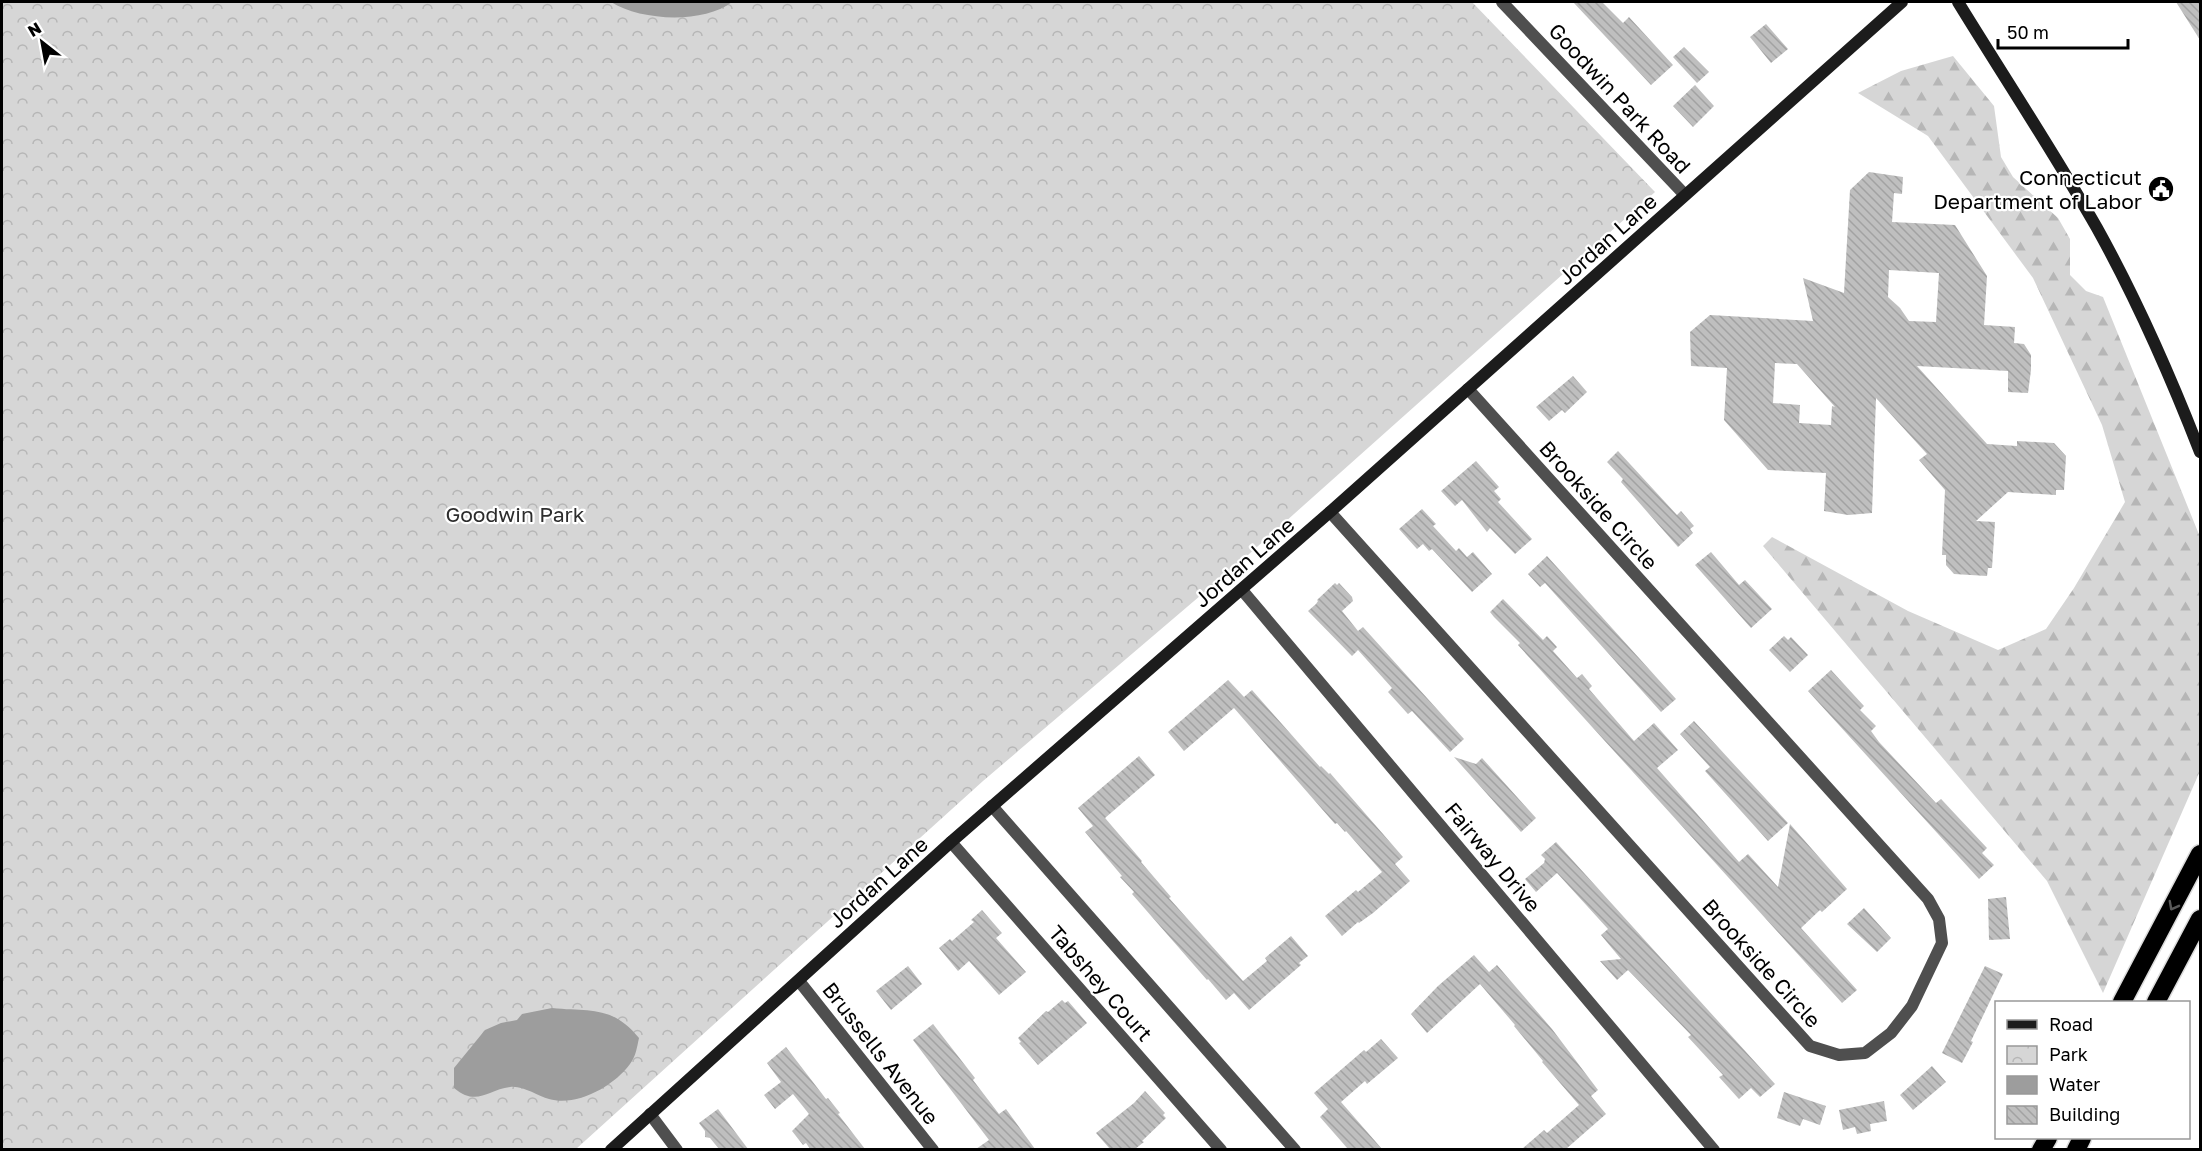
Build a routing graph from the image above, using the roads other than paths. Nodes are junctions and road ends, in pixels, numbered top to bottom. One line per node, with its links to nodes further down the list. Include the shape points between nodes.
1 (1503, 2): 4 (street, Goodwin Park Road)
2 (1902, 2): 4 (main road, Jordan Lane)
3 (1958, 2): 6 (main road, via 2115,261 2167,369)
4 (1685, 195): 5 (main road, Jordan Lane)
5 (1468, 389): 7 (main road, Jordan Lane); 7 (street, Brookside Circle, via 1928,899 1939,919 1942,943 1912,1006 1891,1033 1865,1053 1839,1055 1810,1046)
6 (2200, 452)
7 (1330, 512): 8 (main road, Jordan Lane)
8 (1242, 590): 9 (main road, Jordan Lane); 22 (street, Fairway Drive)
9 (992, 806): 10 (main road, Jordan Lane); 21 (street)
10 (951, 842): 13 (main road, Jordan Lane); 20 (street, Tabshey Court)
11 (2200, 854): 14 (highway, one-way to 14)
12 (2200, 919): 15 (highway)
13 (799, 981): 16 (main road, Jordan Lane); 19 (street, Brussells Avenue)
14 (2123, 1001)
15 (2157, 1001)
16 (650, 1114): 17 (main road, Jordan Lane); 18 (street)
17 (611, 1149)
18 (677, 1149)
19 (933, 1149)
20 (1221, 1149)
21 (1295, 1149)
22 (1714, 1149)

